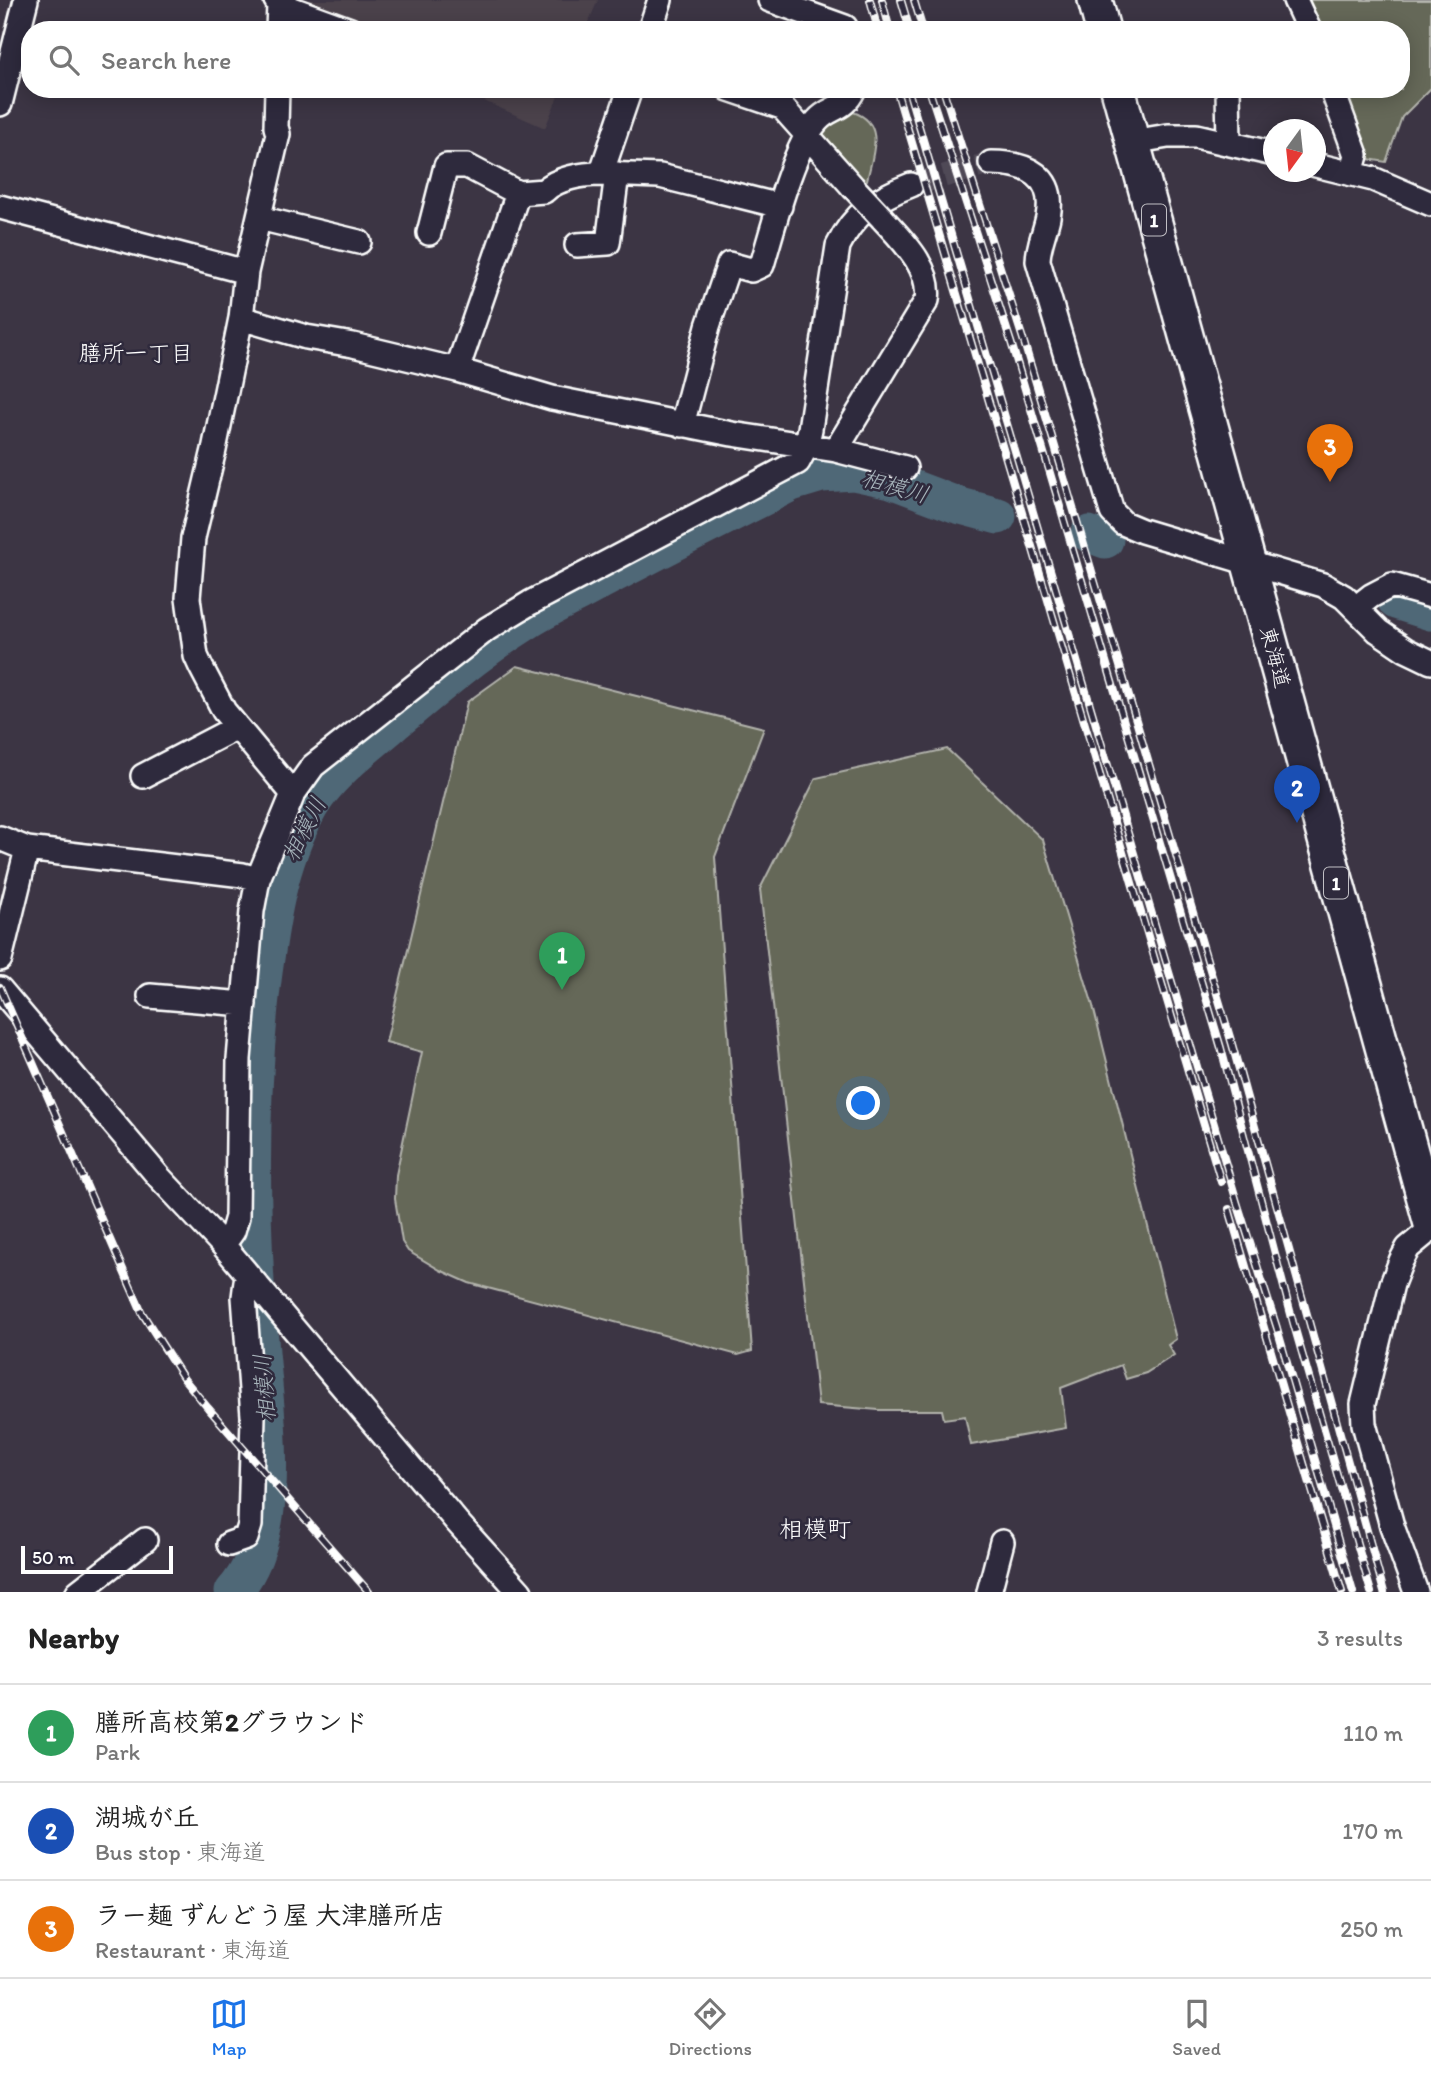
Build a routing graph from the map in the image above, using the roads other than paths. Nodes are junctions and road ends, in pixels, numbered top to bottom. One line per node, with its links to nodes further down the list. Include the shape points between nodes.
1 (26, 0): 20 (street)
2 (660, 0): 9 (street)
3 (1095, 0): 11 (highway)
4 (1295, 0): 12 (street)
5 (779, 1): 10 (street)
6 (277, 2): 7 (street); 8 (street)
7 (278, 21)
8 (327, 21)
9 (653, 21)
10 (830, 21)
11 (1100, 21)
12 (1306, 21)
13 (277, 98): 34 (street, via 278,134)
14 (628, 98): 27 (street)
15 (756, 98): 21 (street, via 782,107)
16 (849, 98): 21 (street, via 818,119)
17 (1120, 98): 22 (highway, 東海道 / 1)
18 (1228, 98): 23 (street)
19 (1335, 98): 28 (street, via 1356,155)
20 (0, 104)
21 (808, 137): 32 (street); 43 (street, bridge, via 916,256 928,292)
22 (1132, 142): 23 (street, via 1183,135); 45 (highway, 東海道 / 1)
23 (1229, 143): 24 (street)
24 (1263, 152)
25 (991, 163): 45 (street, via 1026,167 1039,176 1047,190 1050,204 1038,261 1112,512 1142,531)
26 (1326, 168): 28 (street)
27 (609, 174): 30 (street, via 583,174 544,191); 32 (street, via 660,176); 37 (street, via 608,243)
28 (1351, 174): 31 (street)
29 (911, 185): 42 (street, via 885,195 860,214 838,246)
30 (518, 193): 35 (street, via 467,166 446,166); 40 (street)
31 (1431, 204)
32 (780, 206): 41 (street, via 762,265 751,270 729,264)
33 (0, 207): 38 (street)
34 (259, 218): 36 (street); 38 (street)
35 (429, 233)
36 (359, 242)
37 (577, 245)
38 (246, 272): 39 (street)
39 (241, 318): 40 (street, via 306,337); 49 (street, via 192,538 188,598 197,656)
40 (457, 369): 41 (street, via 552,398)
41 (682, 425): 42 (street)
42 (806, 447): 43 (street); 51 (street, via 798,461 763,482 487,629 313,766)
43 (836, 450): 44 (street)
44 (905, 468)
45 (1249, 563): 47 (street, via 1323,585); 59 (highway, 東海道 / 1)
46 (1431, 596): 47 (street, via 1392,585)
47 (1357, 607): 48 (street, via 1378,631)
48 (1431, 662)
49 (237, 727): 50 (street); 51 (street)
50 (143, 776)
51 (293, 794): 54 (street)
52 (0, 838): 53 (street)
53 (27, 849): 54 (street); 55 (street)
54 (258, 879): 58 (street)
55 (0, 959)
56 (0, 989): 60 (street, via 159,1177)
57 (150, 996): 58 (street)
58 (244, 1004): 60 (street, via 237,1217)
59 (1431, 1227): 68 (street, via 1401,1261 1363,1404 1385,1501)
60 (223, 1245): 61 (street)
61 (253, 1281): 64 (street, via 244,1297 253,1416 250,1525 246,1538); 66 (street)
62 (145, 1540): 65 (street)
63 (1002, 1542): 67 (street)
64 (229, 1544)
65 (78, 1592)
66 (520, 1592)
67 (989, 1592)
68 (1416, 1592)

